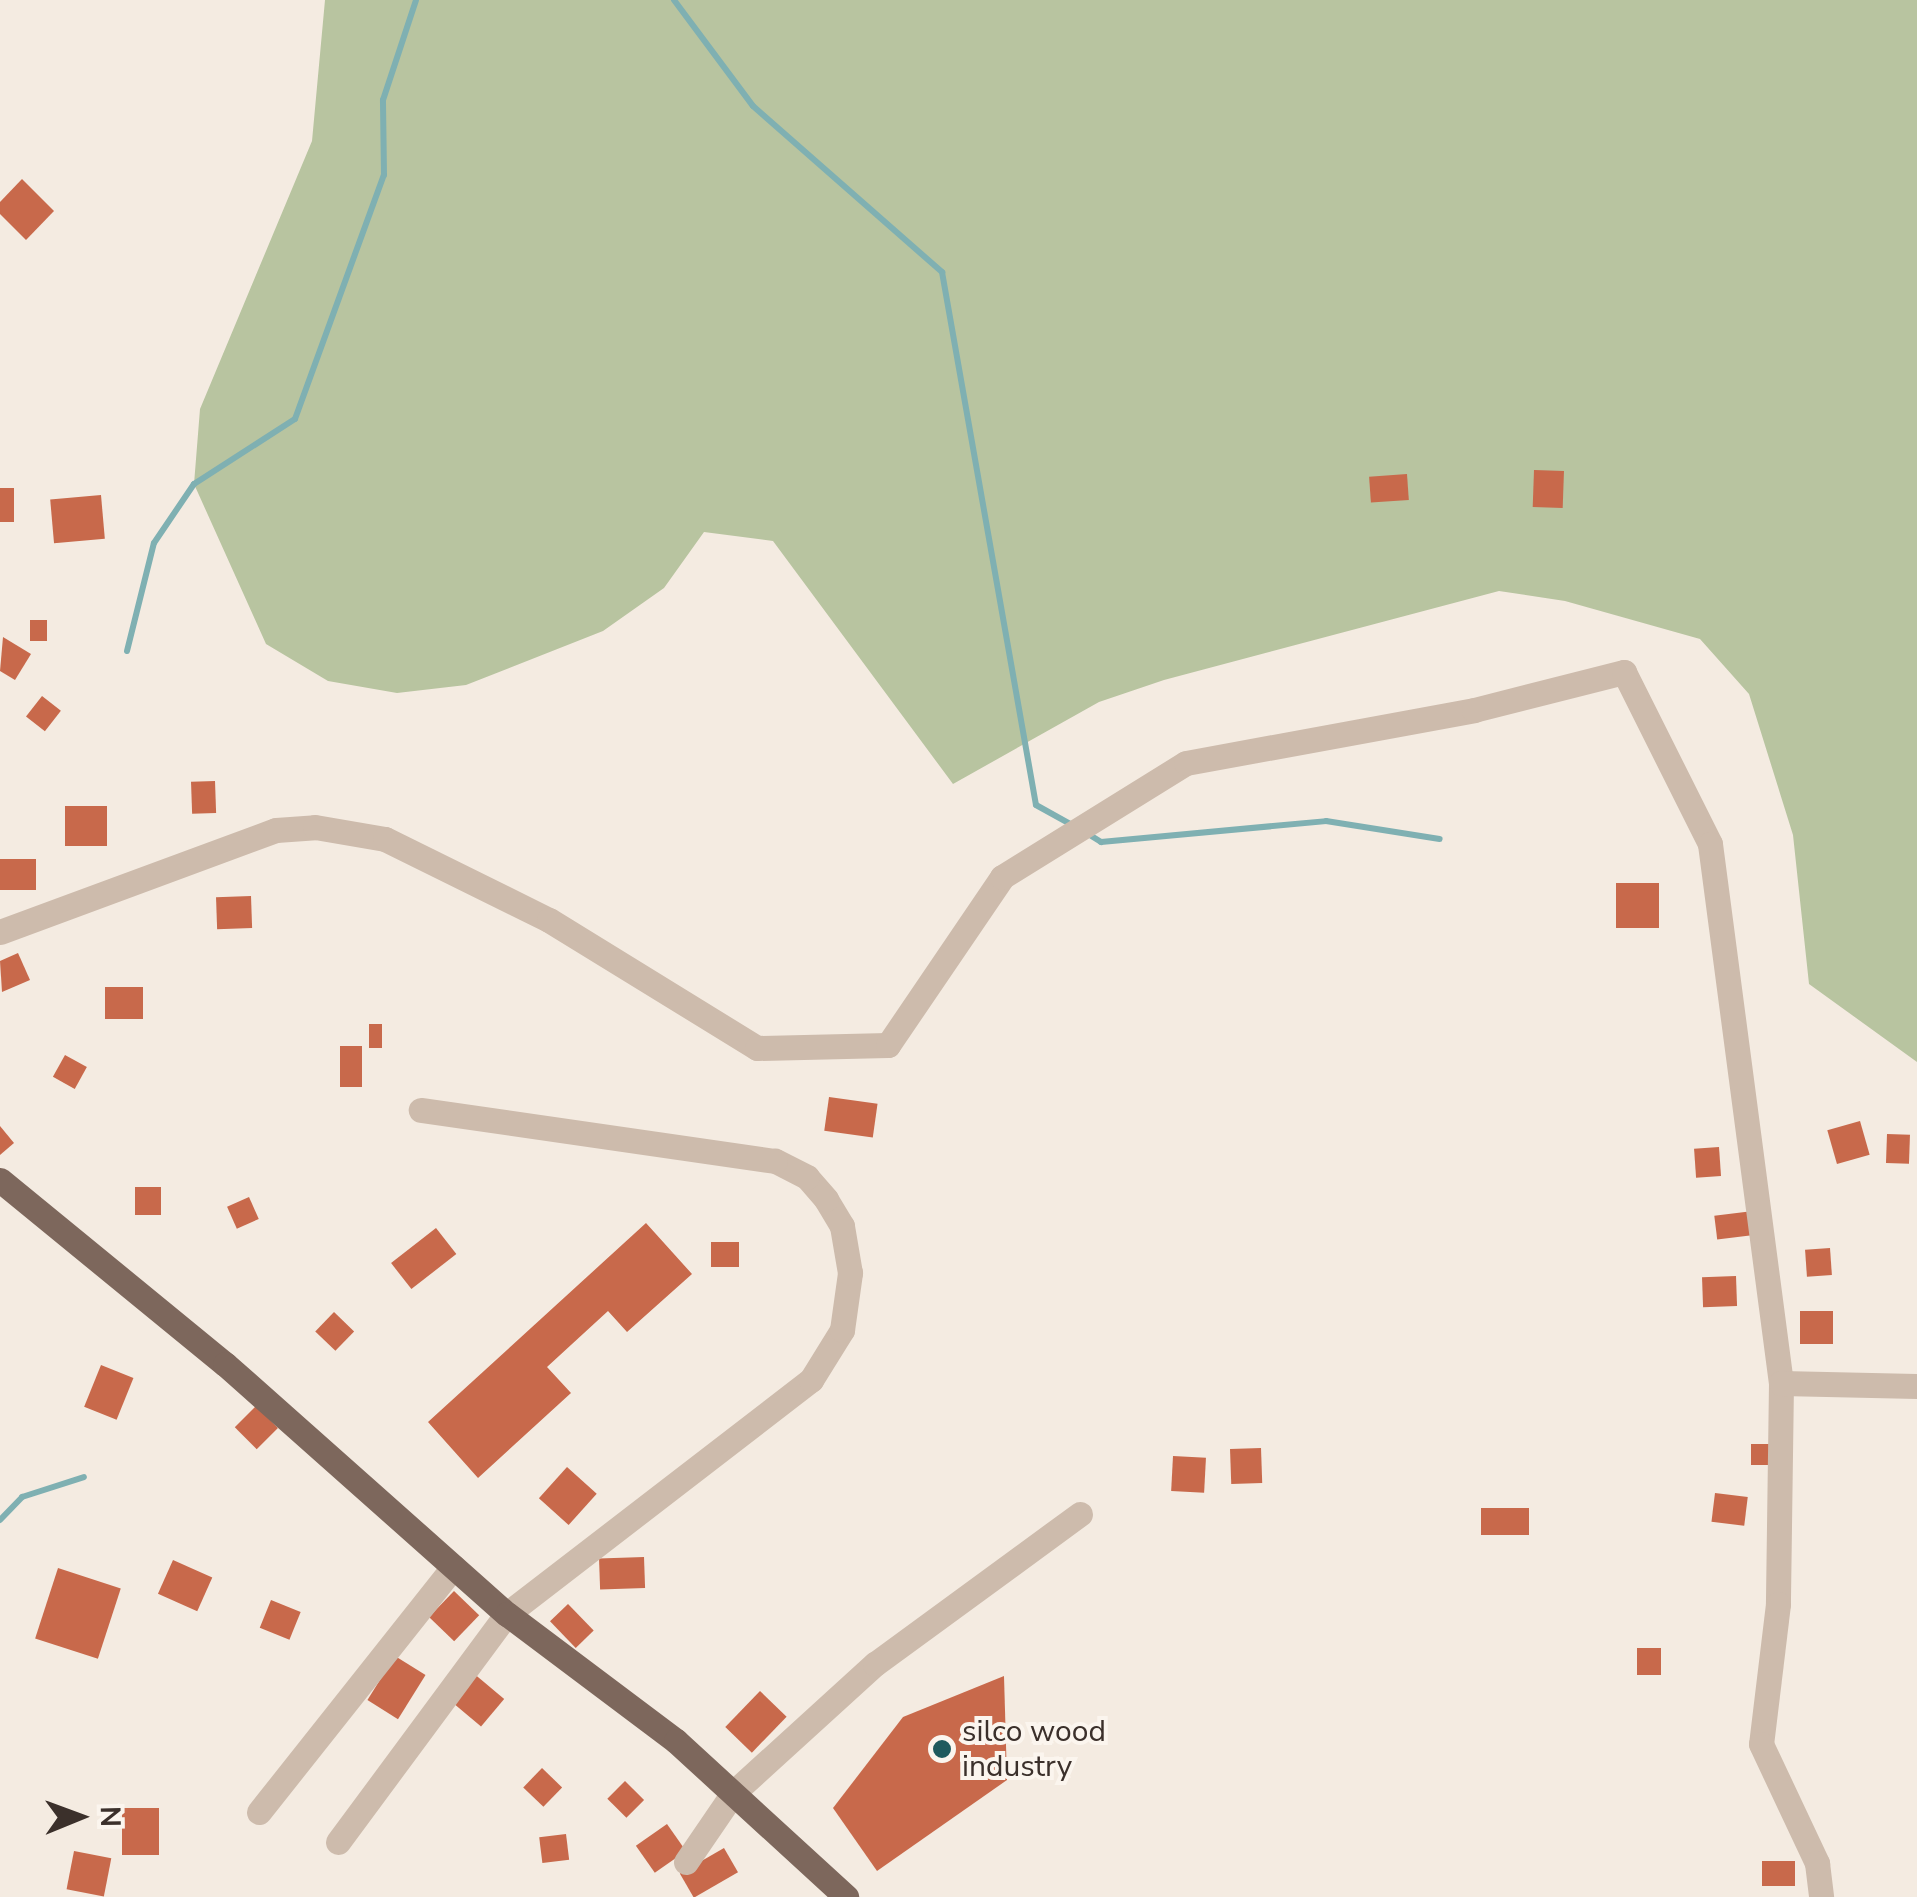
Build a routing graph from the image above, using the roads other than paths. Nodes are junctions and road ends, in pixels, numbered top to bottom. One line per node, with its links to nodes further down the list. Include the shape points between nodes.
1 (0, 932): 4 (street, via 276,830 315,827 385,838 516,904 757,1048 888,1045 1002,877 1186,763 1474,710 1624,672 1710,844 1749,1100)
2 (421, 1110): 8 (street, via 776,1161 808,1177 842,1226 850,1273 842,1330 811,1380)
3 (0, 1180): 7 (main road, via 225,1364)
4 (1781, 1383): 5 (street); 14 (street, via 1778,1604 1761,1744 1817,1863)
5 (1917, 1386)
6 (1080, 1514): 9 (street, via 875,1664)
7 (453, 1567): 8 (main road); 10 (street)
8 (507, 1614): 9 (main road, via 663,1730); 11 (street)
9 (733, 1792): 12 (street); 13 (main road)
10 (259, 1812)
11 (338, 1842)
12 (686, 1862)
13 (846, 1897)
14 (1821, 1897)

